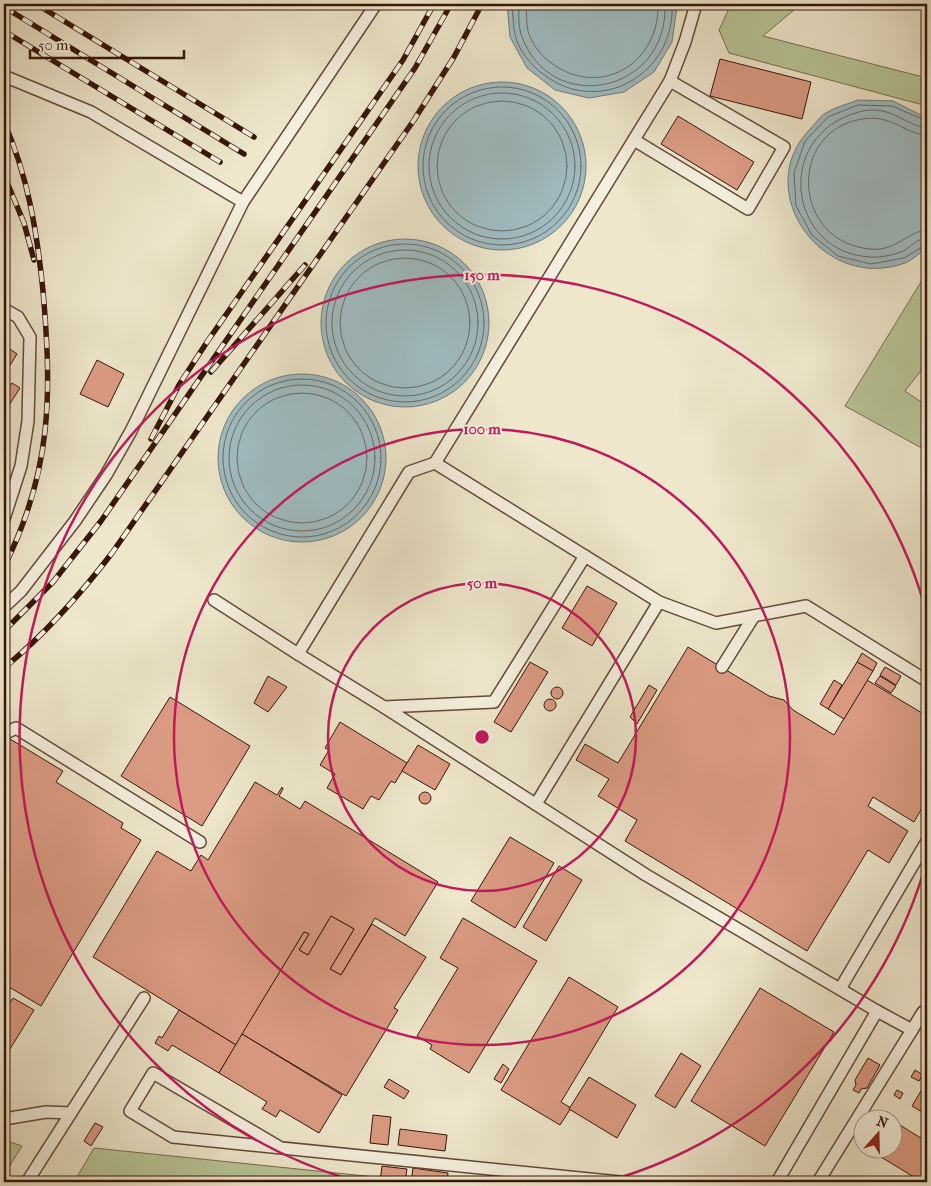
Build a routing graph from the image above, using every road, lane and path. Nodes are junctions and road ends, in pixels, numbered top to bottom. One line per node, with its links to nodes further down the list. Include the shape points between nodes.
1 (376, 4): 6 (lane)
2 (696, 4): 4 (lane)
3 (4, 76): 6 (lane, via 92,112)
4 (670, 81): 5 (lane); 5 (lane, via 784,147 748,209)
5 (634, 140): 8 (lane)
6 (243, 202): 13 (lane, via 131,431 106,475 21,591)
7 (4, 309): 9 (lane, via 18,317 30,337 28,421 21,466)
8 (435, 463): 10 (lane); 15 (lane, via 409,472)
9 (4, 519)
10 (584, 556): 12 (lane); 18 (lane, via 494,702)
11 (214, 600): 15 (lane)
12 (659, 602): 14 (lane, via 716,623); 20 (lane)
13 (4, 607)
14 (754, 616): 16 (lane); 17 (lane, via 806,606)
15 (298, 654): 18 (lane)
16 (722, 668)
17 (927, 681)
18 (384, 707): 20 (lane)
19 (4, 734): 22 (lane, via 16,728)
20 (536, 804): 23 (lane, via 646,875)
21 (927, 841): 23 (lane)
22 (200, 842)
23 (840, 989): 25 (lane)
24 (144, 998): 28 (lane)
25 (877, 1011): 27 (lane); 33 (lane)
26 (927, 1013): 27 (lane, via 923,1012)
27 (912, 1030): 34 (lane)
28 (71, 1112): 29 (lane, via 46,1112); 31 (lane)
29 (4, 1119)
30 (281, 1148): 30 (lane, via 173,1136 130,1111 153,1073); 32 (lane)
31 (27, 1182)
32 (620, 1182)
33 (777, 1182)
34 (818, 1182)

